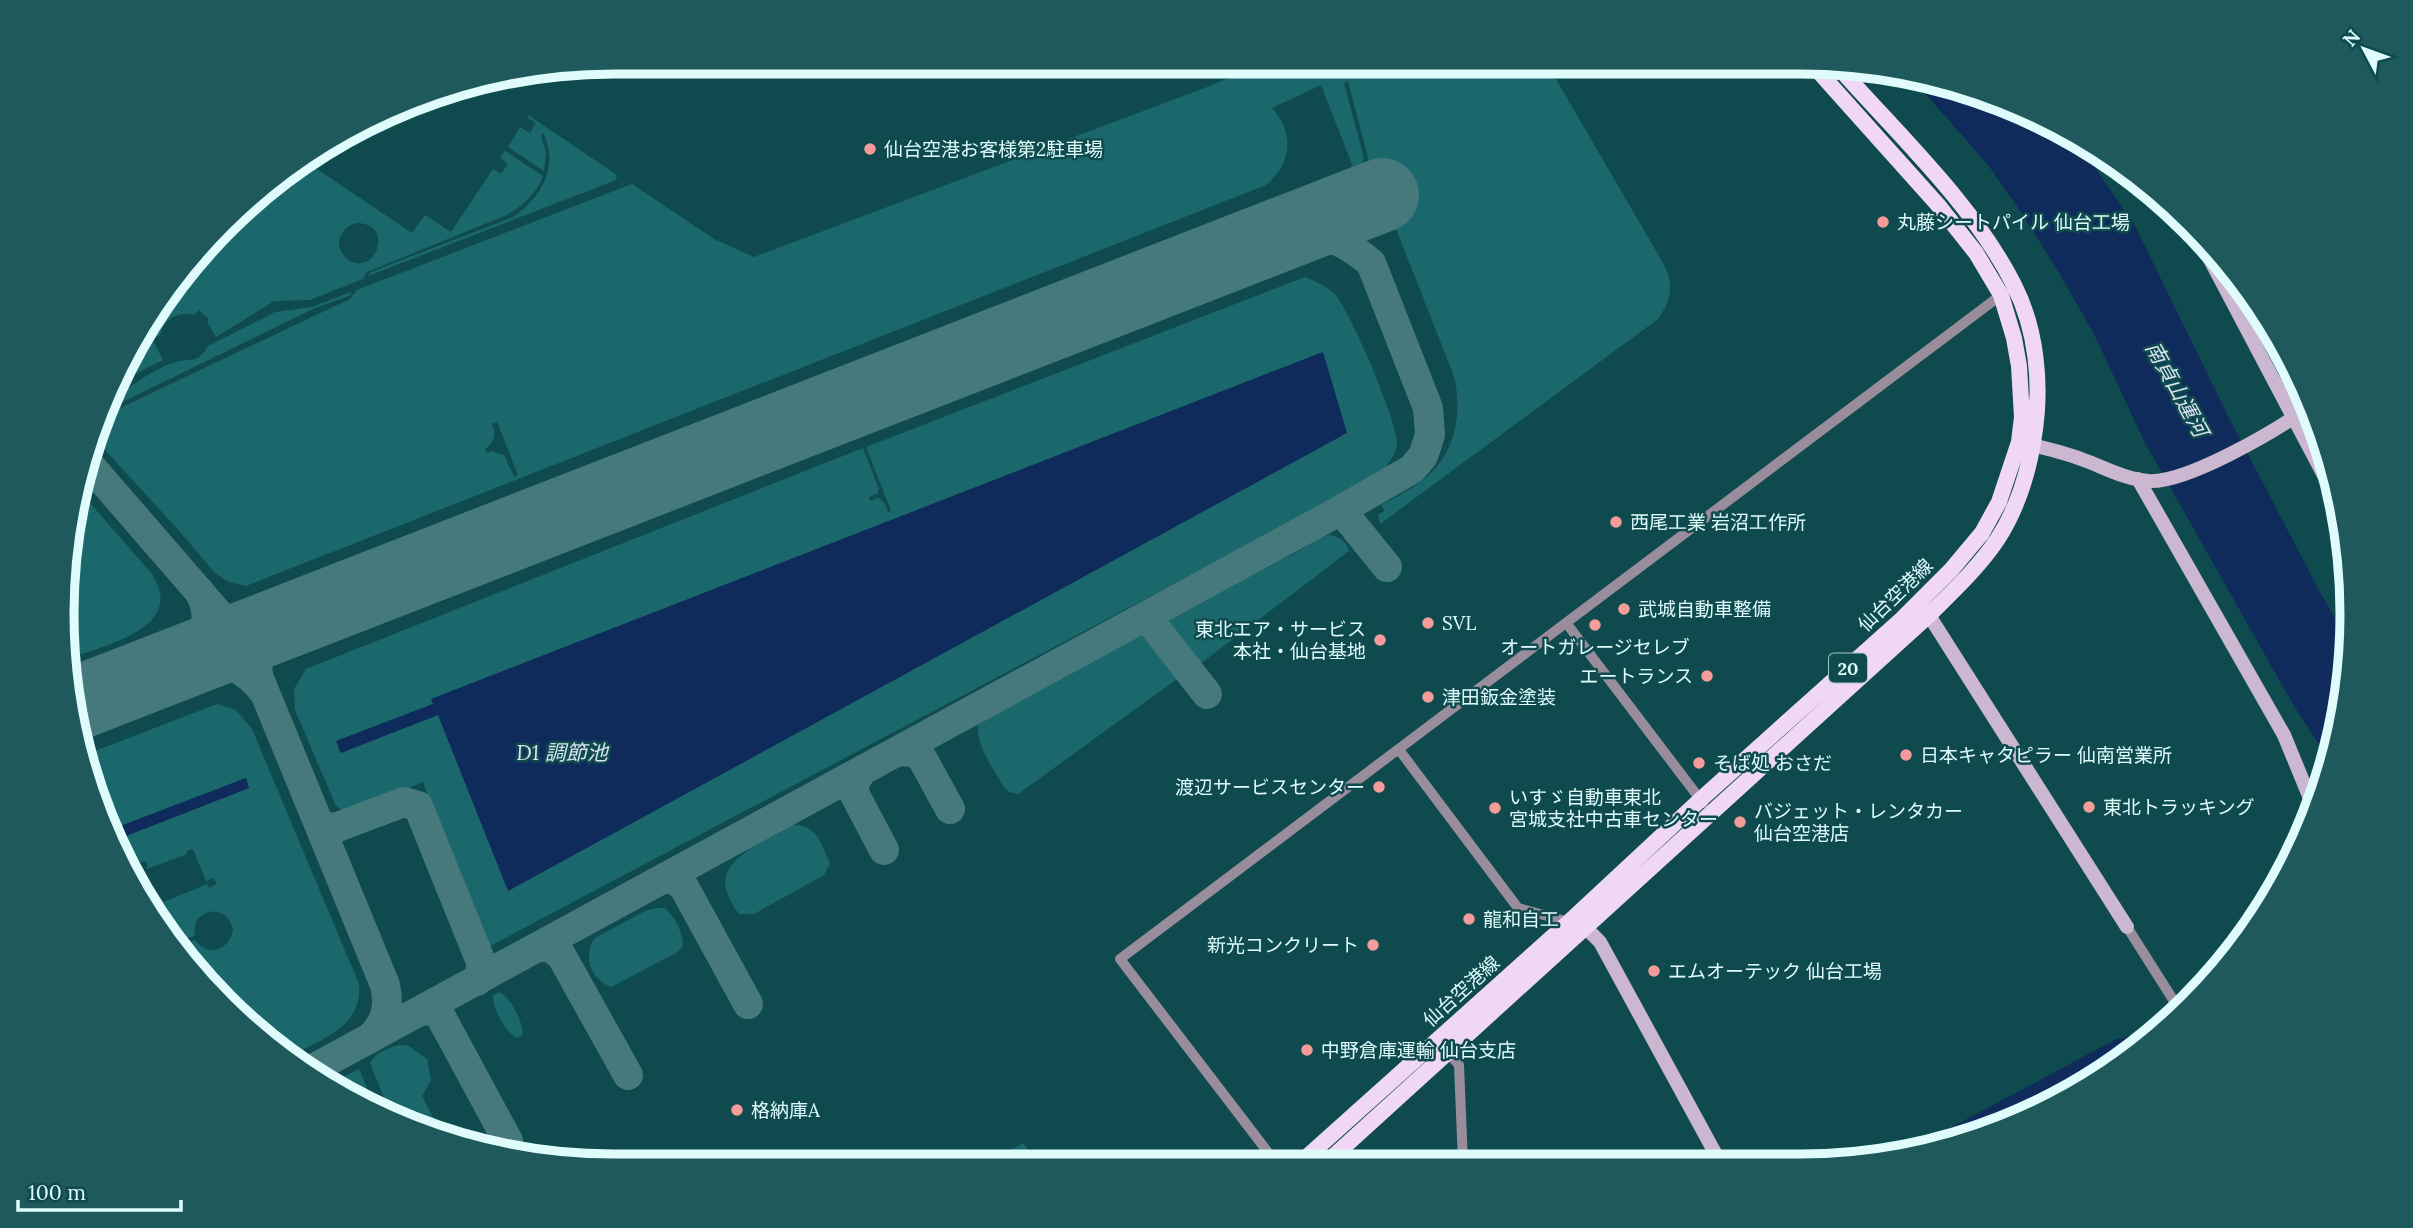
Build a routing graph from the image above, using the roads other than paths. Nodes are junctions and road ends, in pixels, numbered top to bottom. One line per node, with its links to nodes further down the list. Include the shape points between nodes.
1 (1821, 75): 4 (main road, 仙台空港線 / 20)
2 (1847, 76): 4 (main road, 仙台空港線 / 20, via 1958,201 1992,248)
3 (2217, 272): 6 (street)
4 (2008, 291): 7 (main road, 仙台空港線 / 20); 11 (street)
5 (2301, 414): 6 (street)
6 (2295, 418): 8 (street); 9 (street, via 2199,468 2175,477)
7 (2026, 444): 9 (street); 10 (main road, 仙台空港線 / 20, via 1982,533)
8 (2317, 462)
9 (2144, 480): 13 (street, via 2284,735)
10 (1924, 609): 14 (main road, 仙台空港線 / 20); 15 (main road, 仙台空港線 / 20); 17 (street)
11 (1567, 624): 12 (street); 14 (street)
12 (1400, 751): 16 (street, via 1518,908); 22 (street, via 1120,959)
13 (2308, 794)
14 (1700, 800): 15 (street); 16 (main road, 仙台空港線 / 20)
15 (1711, 814): 18 (main road, 仙台空港線 / 20)
16 (1569, 922): 18 (street); 20 (main road, 仙台空港線 / 20)
17 (2127, 927): 19 (street)
18 (1586, 928): 21 (main road, 仙台空港線 / 20); 26 (street, via 1600,943)
19 (2174, 1002)
20 (1437, 1040): 21 (street); 23 (main road, 仙台空港線 / 20)
21 (1448, 1053): 24 (main road, 仙台空港線 / 20); 25 (street, via 1459,1065)
22 (1269, 1154)
23 (1310, 1154)
24 (1336, 1154)
25 (1463, 1154)
26 (1715, 1154)

